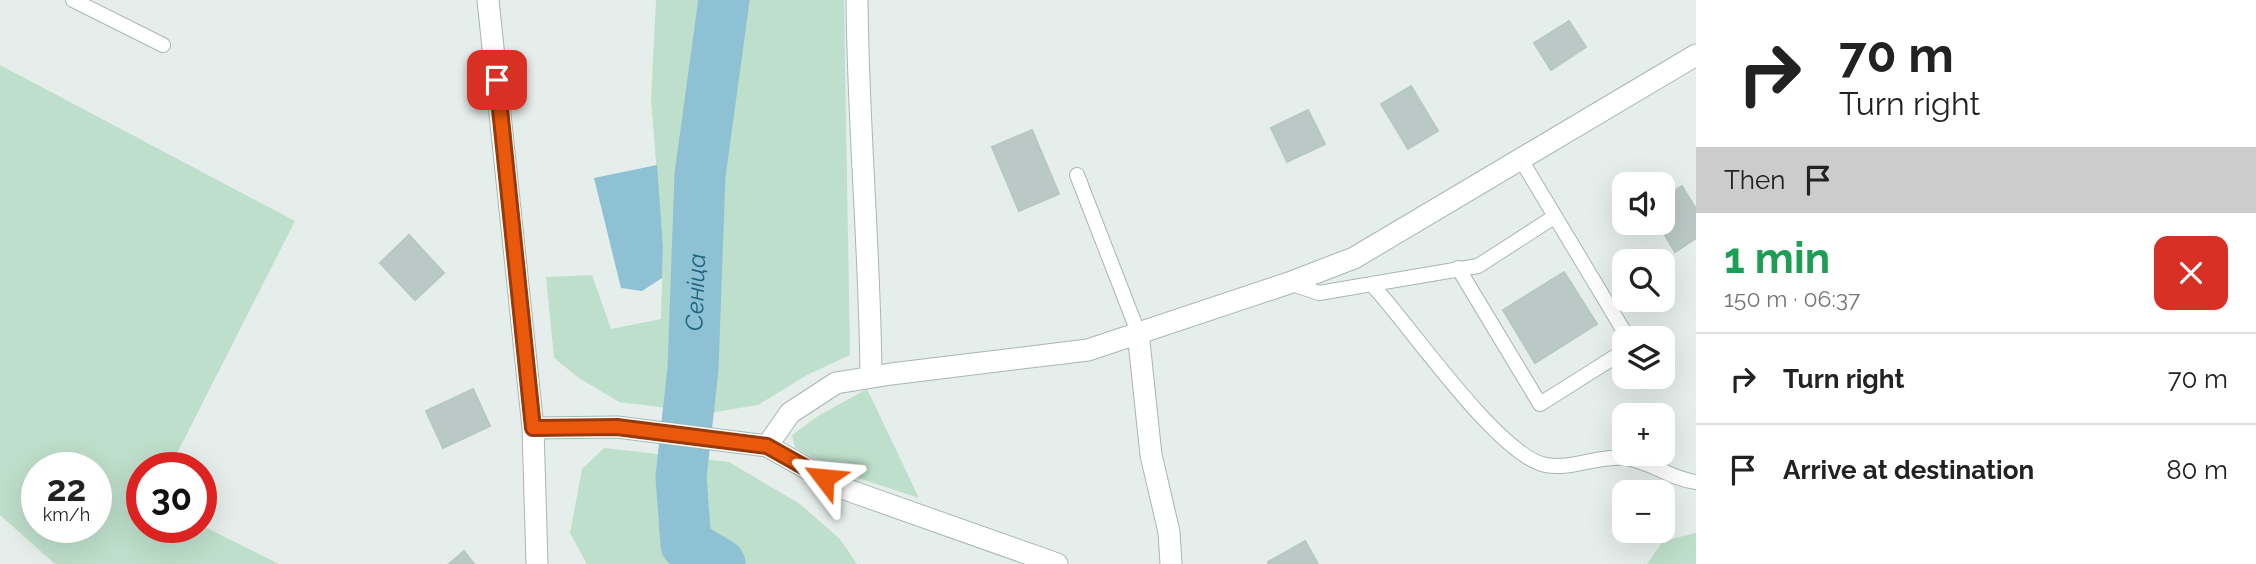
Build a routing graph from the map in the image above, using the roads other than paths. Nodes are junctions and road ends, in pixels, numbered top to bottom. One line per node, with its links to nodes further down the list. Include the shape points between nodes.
1 (74, 0): 4 (lane)
2 (488, 0): 16 (street)
3 (857, 0): 15 (street)
4 (163, 45)
5 (1696, 55): 6 (street)
6 (1520, 158): 8 (lane); 10 (street, via 1354,258)
7 (1077, 175): 13 (lane)
8 (1554, 216): 9 (lane, via 1478,266); 12 (lane)
9 (1458, 268): 11 (lane); 14 (lane, via 1540,404)
10 (1289, 283): 11 (lane, via 1319,293); 13 (street)
11 (1373, 286): 18 (lane, via 1496,432 1543,465 1629,458 1680,480)
12 (1621, 326)
13 (1138, 332): 15 (street, via 1088,350); 21 (street, via 1151,455 1169,532)
14 (1612, 359)
15 (871, 377): 17 (street, via 836,383 790,413)
16 (533, 428): 17 (street, via 617,427); 19 (street)
17 (767, 446): 20 (street, via 842,488)
18 (1696, 482)
19 (537, 564)
20 (1057, 564)
21 (1171, 564)

